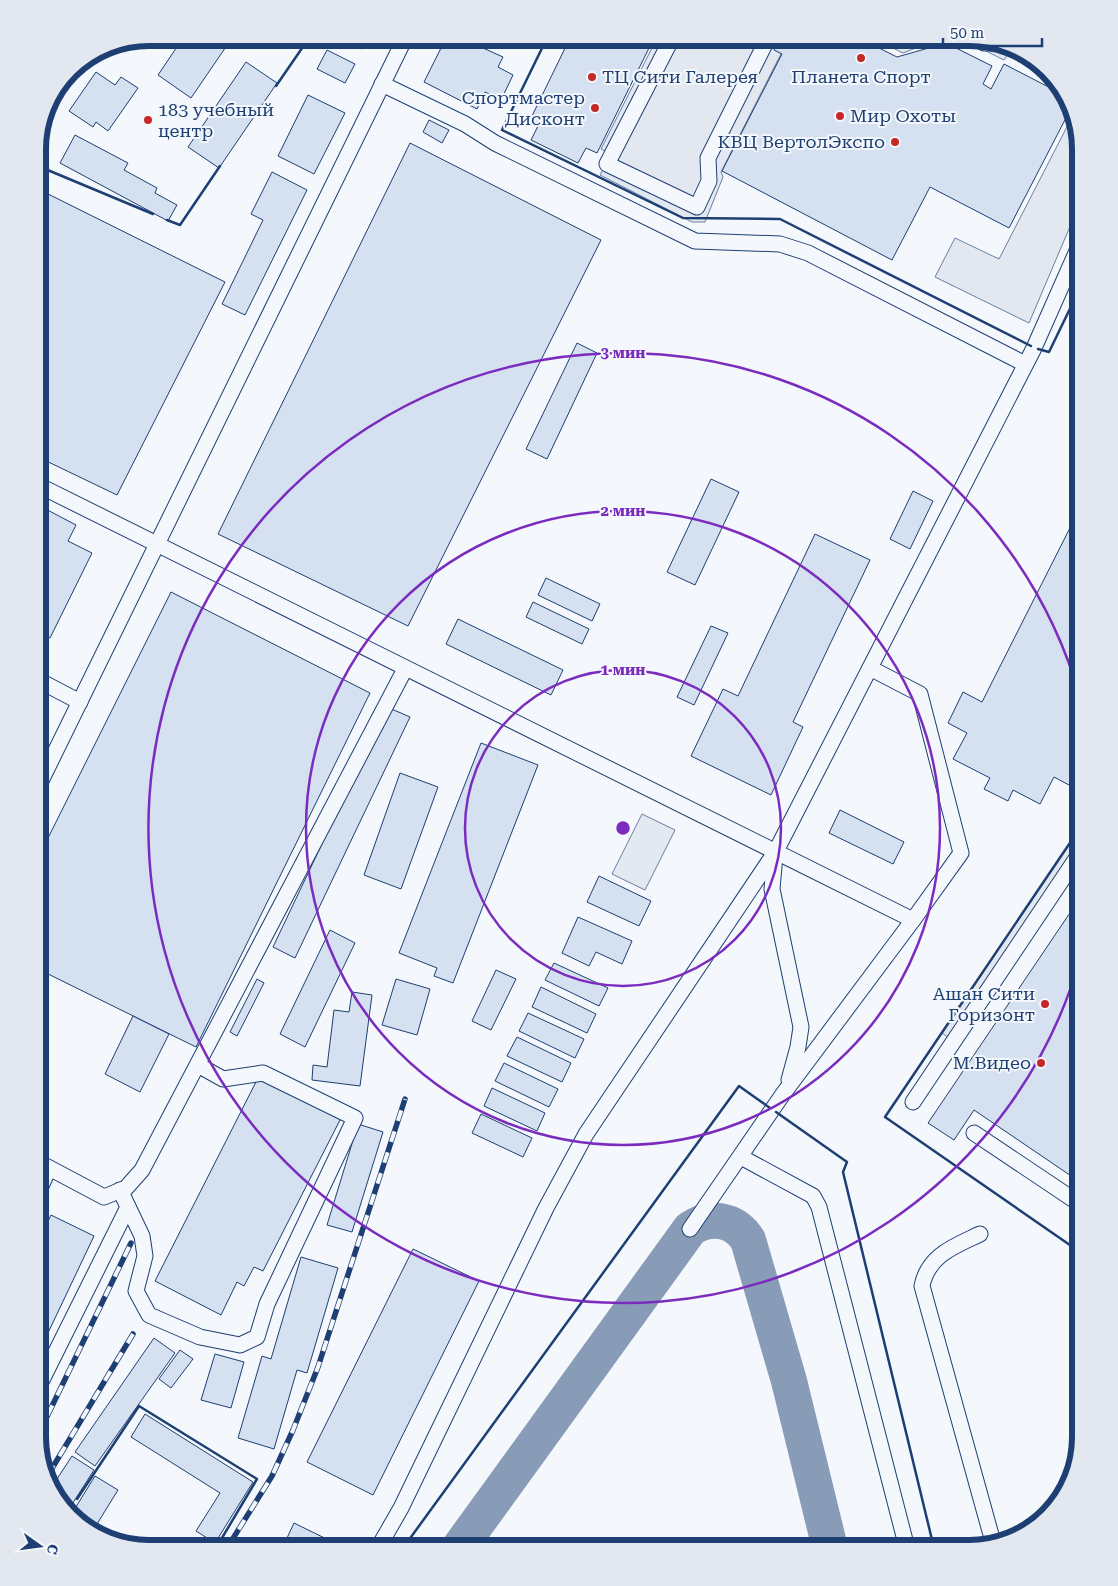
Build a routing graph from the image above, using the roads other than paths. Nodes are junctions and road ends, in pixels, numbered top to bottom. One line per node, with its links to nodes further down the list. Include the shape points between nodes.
1 (401, 46): 4 (lane)
2 (668, 46): 3 (lane, via 607,164 697,207 709,181 708,158)
3 (764, 46)
4 (382, 84): 6 (lane, via 695,241 780,244 808,253); 8 (lane)
5 (1072, 261): 6 (lane)
6 (1025, 364): 9 (lane)
7 (46, 489): 8 (lane)
8 (156, 544): 10 (lane); 12 (lane)
9 (870, 668): 14 (lane); 16 (lane, via 920,694 961,852)
10 (405, 669): 14 (lane); 17 (lane)
11 (46, 684): 12 (lane)
12 (80, 702): 13 (lane)
13 (46, 772)
14 (776, 851): 16 (lane); 18 (lane, via 772,889 801,1027 792,1073); 30 (lane, via 586,1134 546,1208)
15 (1072, 865): 19 (lane)
16 (913, 920): 18 (lane)
17 (198, 1065): 23 (lane, via 142,1170 126,1188); 25 (lane, via 222,1079 263,1073 355,1118 267,1304 257,1337 240,1345 200,1337 149,1315 136,1290 145,1256 142,1236)
18 (783, 1094): 21 (lane)
19 (913, 1102)
20 (974, 1133): 24 (lane)
21 (741, 1157): 26 (lane); 31 (lane, via 813,1196 819,1207)
22 (46, 1167): 23 (lane, via 104,1197)
23 (120, 1190): 25 (lane)
24 (1072, 1199)
25 (128, 1207): 28 (lane)
26 (690, 1229)
27 (980, 1234): 29 (lane, via 943,1253 924,1274 922,1286)
28 (46, 1372)
29 (991, 1537)
30 (382, 1540)
31 (905, 1540)

